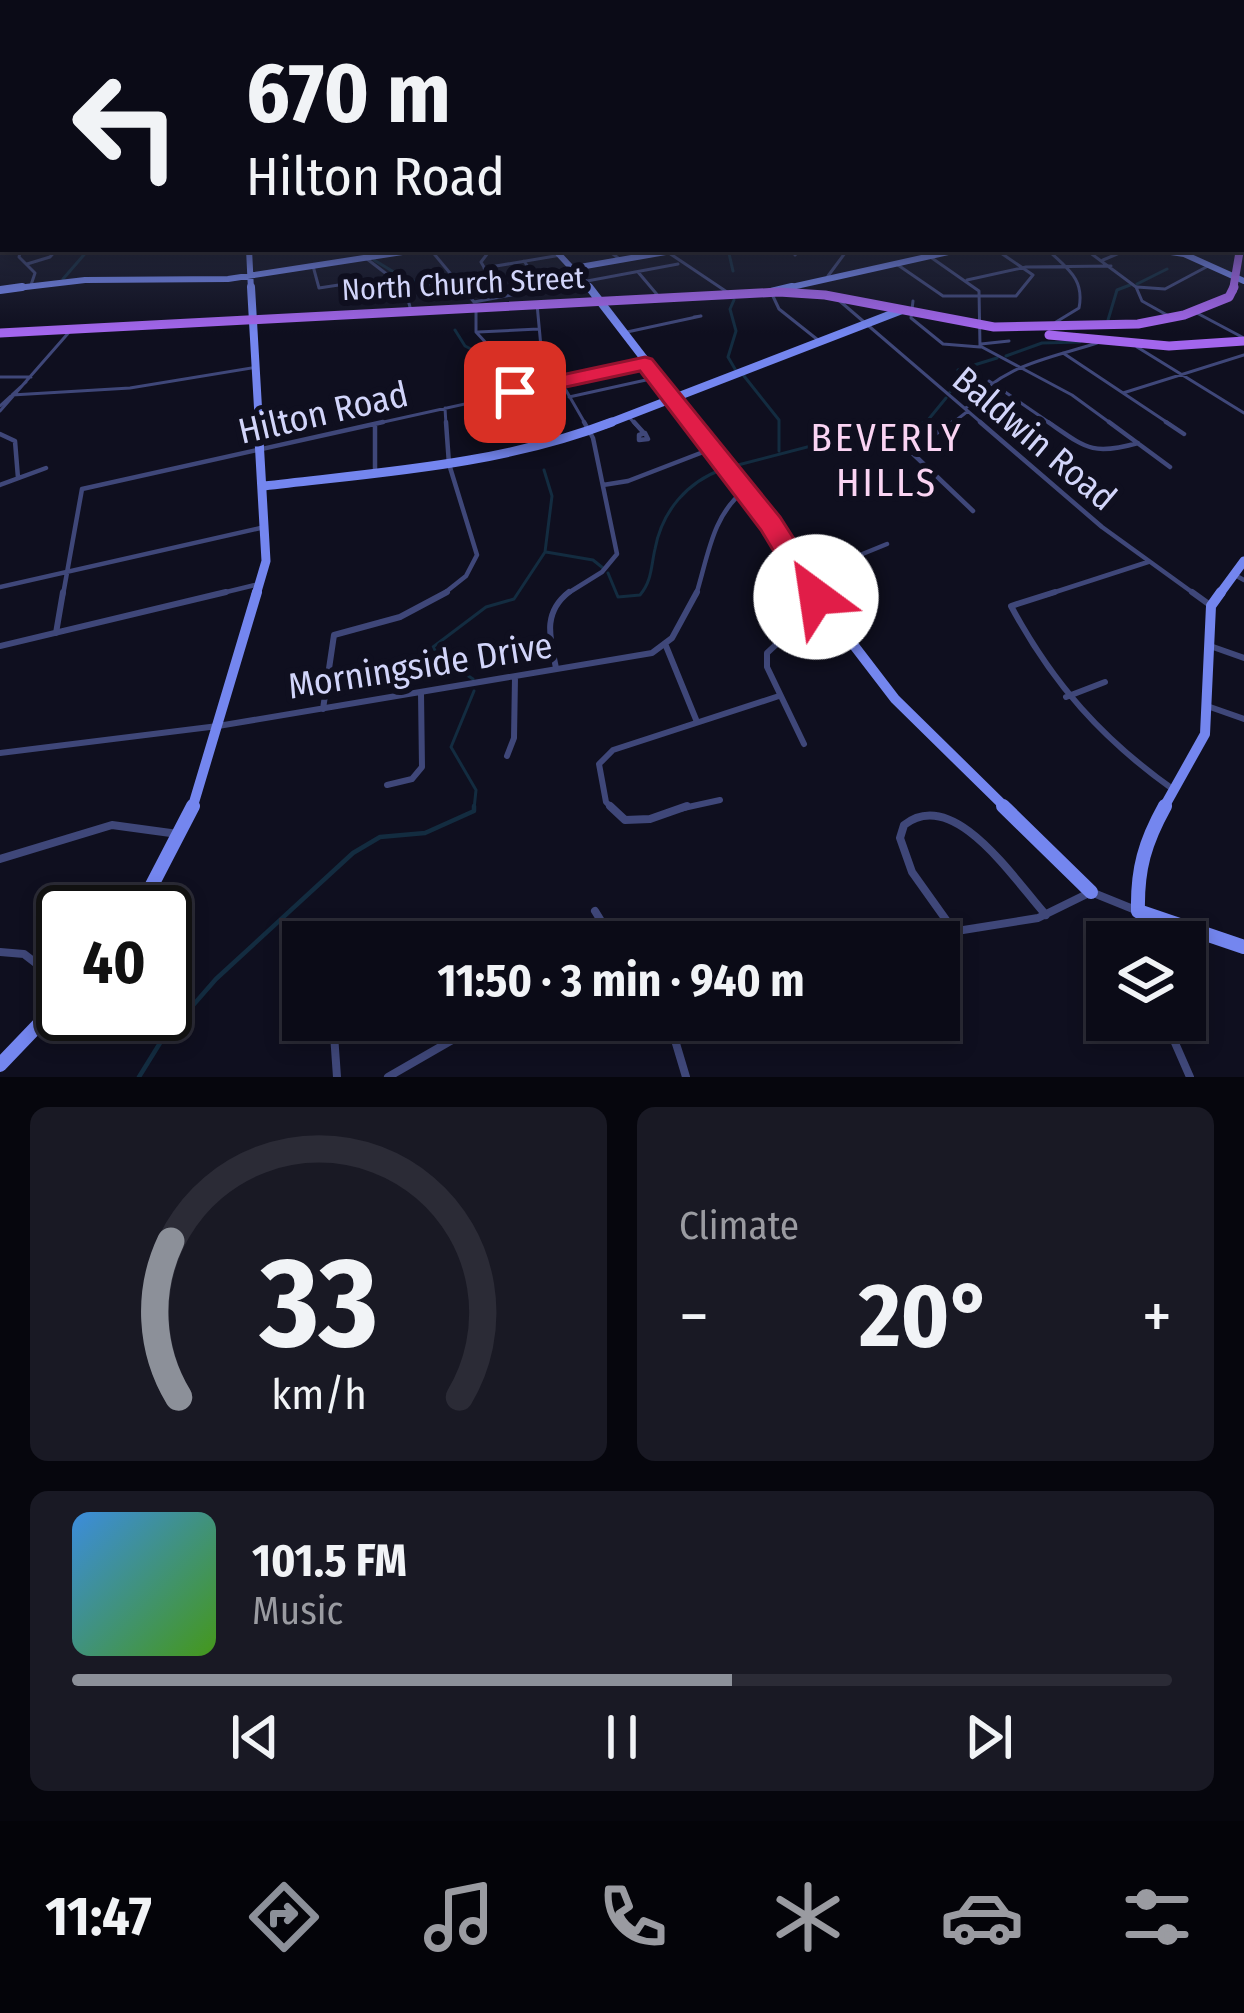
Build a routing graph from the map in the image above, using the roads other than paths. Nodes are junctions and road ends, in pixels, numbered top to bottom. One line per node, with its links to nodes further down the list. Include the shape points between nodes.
1 (20, 252): 27 (street)
2 (54, 252): 27 (street)
3 (249, 252): 36 (street)
4 (423, 252): 55 (street)
5 (488, 252): 32 (street)
6 (558, 252): 24 (street); 33 (street)
7 (610, 252): 22 (street)
8 (656, 252): 22 (street)
9 (667, 252): 26 (street)
10 (798, 252): 20 (street)
11 (846, 252): 37 (street)
12 (923, 252): 21 (street)
13 (948, 252): 21 (street)
14 (1000, 252): 31 (street)
15 (1051, 252): 34 (street)
16 (1090, 252): 23 (street)
17 (1123, 252): 23 (street)
18 (1181, 252): 30 (street)
19 (368, 255): 28 (street); 39 (street)
20 (795, 255)
21 (929, 256): 25 (street); 40 (street)
22 (621, 260): 33 (street)
23 (1103, 260): 29 (street)
24 (524, 261): 32 (street); 46 (street)
25 (895, 263): 37 (street); 52 (street, via 939,295)
26 (678, 264): 35 (street); 48 (street)
27 (27, 265): 42 (street)
28 (313, 266): 36 (street); 39 (street, via 321,288)
29 (1111, 266): 34 (street); 43 (street)
30 (1210, 266): 38 (street); 43 (street, via 1163,289)
31 (1026, 267): 34 (street); 40 (street); 52 (street, via 1034,278 1019,295)
32 (484, 268): 49 (street)
33 (574, 268): 41 (street)
34 (1071, 270): 68 (street, via 1082,284 1080,306)
35 (638, 272): 41 (street); 51 (street)
36 (249, 276): 42 (street); 63 (street)
37 (828, 276): 44 (street)
38 (1241, 276): 59 (main road, North Church Street, via 1228,297)
39 (391, 277): 58 (street)
40 (967, 280): 52 (street)
41 (584, 282): 46 (street); 53 (street)
42 (31, 285): 45 (street)
43 (1136, 287): 62 (street, via 1142,301)
44 (786, 289): 47 (main road, North Church Street); 50 (main road, North Church Street)
45 (0, 290)
46 (543, 290): 49 (street)
47 (771, 292): 48 (main road, North Church Street); 74 (street, via 779,309)
48 (730, 294): 51 (main road, North Church Street)
49 (501, 297): 55 (street)
50 (835, 297): 56 (main road, North Church Street); 64 (street, Baldwin Road)
51 (659, 298): 53 (main road, North Church Street)
52 (981, 299): 65 (street)
53 (600, 301): 54 (main road, North Church Street); 73 (street)
54 (537, 304): 55 (main road, North Church Street); 70 (street)
55 (475, 305): 58 (main road, North Church Street); 71 (street)
56 (890, 308): 57 (main road, North Church Street); 60 (street)
57 (909, 308): 60 (street); 65 (main road, North Church Street); 79 (street, via 943,344)
58 (412, 311): 63 (main road, North Church Street)
59 (1195, 311): 62 (main road, North Church Street); 75 (street)
60 (880, 316): 64 (street)
61 (694, 317): 73 (street)
62 (1172, 318): 66 (main road, North Church Street)
63 (252, 320): 69 (main road, North Church Street); 85 (street)
64 (861, 323): 74 (street); 100 (street, Baldwin Road)
65 (980, 326): 67 (main road, North Church Street); 79 (street)
66 (1108, 326): 68 (main road, North Church Street); 78 (street)
67 (994, 327): 68 (main road, North Church Street); 78 (main road)
68 (1048, 328)
69 (72, 329): 72 (main road, North Church Street); 88 (street)
70 (538, 329): 71 (street); 80 (street)
71 (476, 332): 83 (street)
72 (0, 333)
73 (622, 333): 84 (street)
74 (818, 340): 97 (street)
75 (1244, 340): 78 (main road)
76 (1009, 341): 79 (street)
77 (1096, 343): 81 (street)
78 (1131, 343): 87 (street)
79 (981, 345): 86 (street)
80 (543, 351): 83 (street); 91 (street)
81 (1063, 353): 86 (street); 94 (street)
82 (1244, 355): 87 (street)
83 (501, 361): 93 (street)
84 (645, 364): 90 (street); 91 (street, Hilton Road)
85 (259, 367): 95 (street, via 130,388); 111 (street)
86 (1020, 367): 92 (street); 108 (street)
87 (1177, 374): 94 (street); 101 (street)
88 (34, 375): 89 (street); 95 (street)
89 (0, 377)
90 (656, 378): 96 (street); 97 (street)
91 (560, 382): 93 (street, Hilton Road); 96 (street)
92 (989, 382): 100 (street); 108 (street, via 1088,449)
93 (515, 392): 98 (street, Hilton Road); 109 (street)
94 (1122, 393): 107 (street)
95 (15, 394): 99 (street)
96 (569, 397): 104 (street)
97 (671, 399): 102 (street); 110 (street)
98 (445, 408): 103 (street, Hilton Road); 112 (street)
99 (0, 409)
100 (966, 410): 121 (street, via 936,442 910,451); 126 (street, Baldwin Road)
101 (1244, 413)
102 (628, 416): 104 (street); 105 (street)
103 (375, 424): 111 (street, Hilton Road); 115 (street)
104 (590, 431): 109 (street); 118 (street)
105 (643, 432)
106 (0, 434): 116 (street, via 15,441)
107 (1184, 434)
108 (1138, 443): 113 (street)
109 (547, 447): 112 (street)
110 (711, 449): 118 (street); 120 (street)
111 (262, 452): 119 (street); 127 (street, Hilton Road, via 82,489)
112 (449, 464): 115 (street); 145 (street, via 476,565 400,617 334,635)
113 (1170, 467)
114 (46, 468): 116 (street)
115 (375, 473): 119 (street)
116 (18, 478): 117 (street)
117 (0, 485)
118 (603, 485): 138 (street, via 616,558 552,609)
119 (264, 486): 122 (street)
120 (746, 490): 125 (street); 136 (street, via 722,509 681,632)
121 (973, 511)
122 (265, 527): 127 (street); 129 (street)
123 (887, 544): 125 (street)
124 (1244, 561): 128 (street)
125 (795, 562): 132 (street)
126 (1148, 562): 131 (street, Baldwin Road); 143 (street, via 1012,605)
127 (65, 572): 130 (street); 133 (street)
128 (1239, 577): 131 (street)
129 (261, 584): 133 (street); 148 (street)
130 (0, 587)
131 (1211, 606): 134 (street)
132 (836, 625): 142 (street, via 769,649); 158 (street, via 908,714)
133 (56, 633): 135 (street)
134 (1208, 645): 137 (street); 144 (street)
135 (0, 646)
136 (666, 646): 138 (street, Morningside Drive); 147 (street)
137 (1244, 658)
138 (556, 670): 139 (street, Morningside Drive)
139 (515, 677): 141 (street, Morningside Drive); 151 (street)
140 (1105, 682): 143 (street)
141 (421, 693): 145 (street, Morningside Drive); 152 (street, via 422,767 412,779)
142 (779, 696): 147 (street); 149 (street)
143 (1066, 697): 153 (street, via 1109,742)
144 (1209, 706): 146 (street); 153 (street, via 1198,752)
145 (323, 709): 148 (street, Morningside Drive)
146 (1244, 719)
147 (697, 722): 154 (street, via 608,752 598,768 604,795 614,813 632,822)
148 (218, 726): 150 (street, Morningside Drive); 155 (street)
149 (804, 744)
150 (0, 754)
151 (507, 756)
152 (387, 785)
153 (1174, 790): 160 (street, via 1140,854)
154 (721, 800)
155 (183, 835): 156 (street, via 112,825); 157 (street)
156 (0, 859)
157 (154, 885)
158 (1091, 892): 160 (street); 161 (street)
159 (595, 910): 162 (street)
160 (1138, 911): 164 (street); 166 (street)
161 (1046, 915): 163 (street, via 963,824 922,812 902,830 904,861); 165 (street)
162 (602, 921)
163 (947, 921)
164 (1139, 921)
165 (960, 930)
166 (1244, 947)
167 (0, 952): 168 (street)
168 (36, 963)
169 (36, 1027): 174 (street)
170 (334, 1041): 175 (street)
171 (451, 1041): 176 (street)
172 (675, 1041): 177 (street)
173 (1174, 1041): 178 (street)
174 (0, 1065)
175 (337, 1077)
176 (388, 1077)
177 (686, 1077)
178 (1190, 1077)

